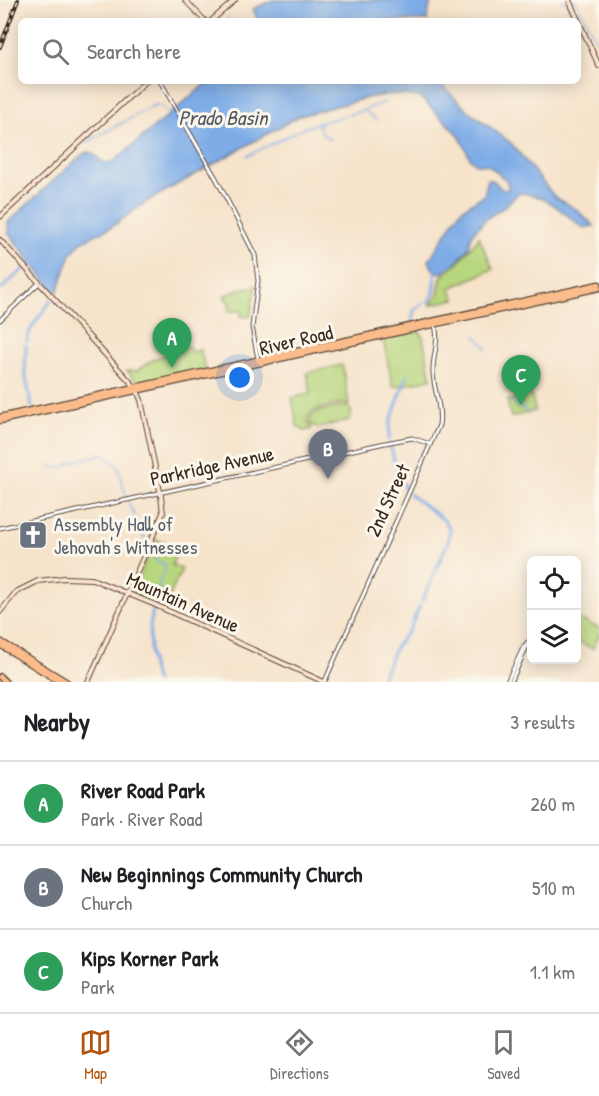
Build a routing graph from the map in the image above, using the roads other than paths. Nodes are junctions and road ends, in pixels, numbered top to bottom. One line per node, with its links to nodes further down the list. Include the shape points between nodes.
1 (185, 0): 4 (main road)
2 (235, 0): 5 (main road)
3 (569, 0): 6 (main road)
4 (202, 18)
5 (214, 18)
6 (577, 18)
7 (581, 26): 8 (main road)
8 (599, 66)
9 (143, 84): 11 (main road)
10 (162, 84): 17 (street, via 255,255 258,282 252,327)
11 (0, 217)
12 (0, 240): 13 (main road)
13 (39, 283): 15 (street); 18 (main road)
14 (599, 286): 16 (main road, River Road)
15 (0, 320)
16 (434, 323): 17 (main road, River Road); 20 (street, 2nd Street, via 438,342 432,371 440,414)
17 (259, 362): 18 (main road, River Road)
18 (137, 389): 19 (main road, River Road); 21 (main road)
19 (0, 419)
20 (430, 444): 21 (street, Parkridge Avenue, via 412,438); 31 (street, 2nd Street)
21 (160, 493): 22 (street, Parkridge Avenue); 23 (main road, via 163,513)
22 (0, 528)
23 (127, 594): 24 (main road, Mountain Avenue, via 92,579 50,578 21,589); 30 (main road); 31 (main road, Mountain Avenue)
24 (0, 612)
25 (0, 643): 28 (main road); 29 (main road)
26 (0, 677): 27 (highway)
27 (5, 682)
28 (60, 682)
29 (67, 682)
30 (88, 682)
31 (325, 682)
32 (509, 682): 32 (street, via 528,642 524,646)

